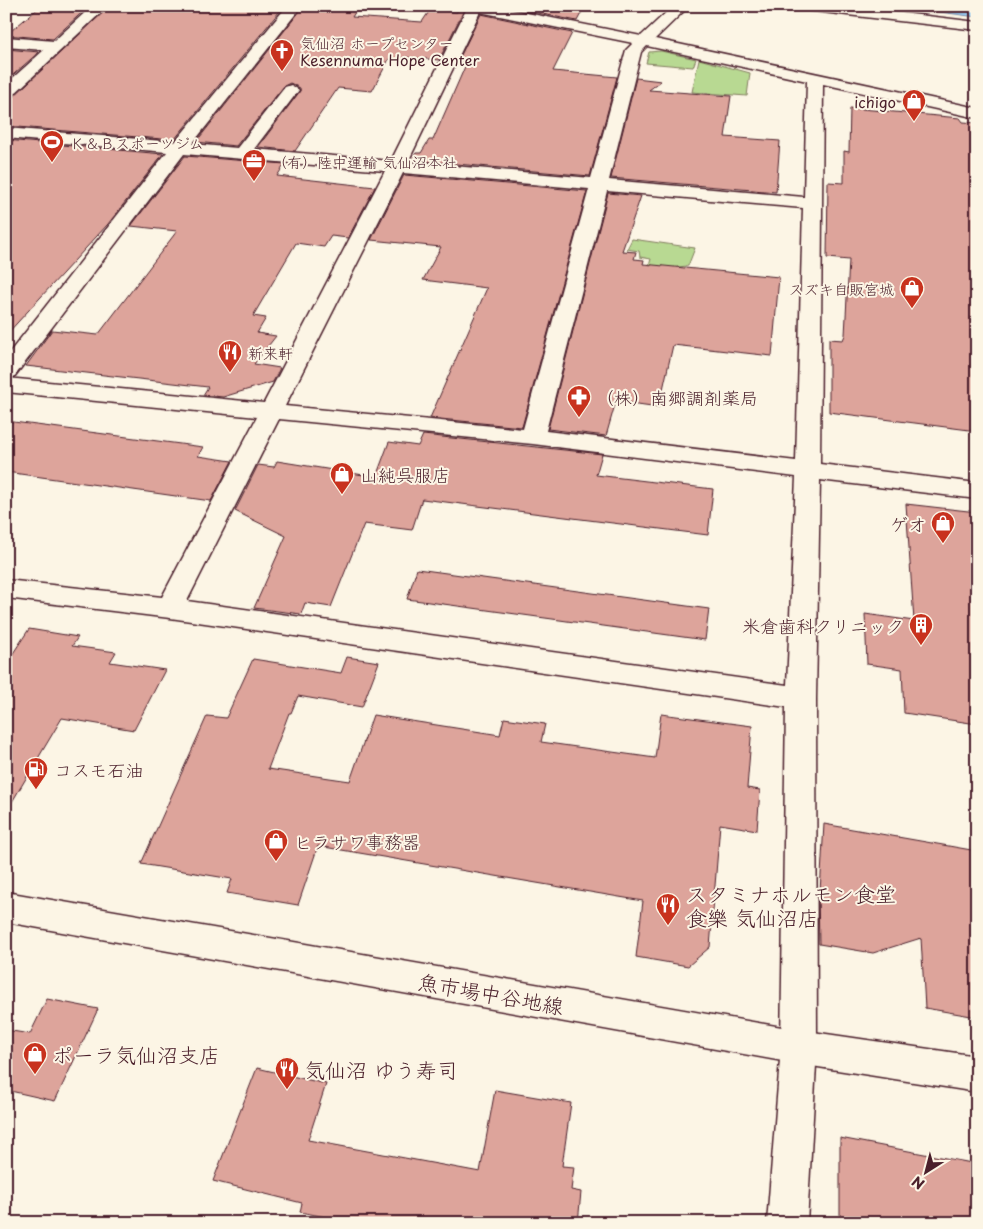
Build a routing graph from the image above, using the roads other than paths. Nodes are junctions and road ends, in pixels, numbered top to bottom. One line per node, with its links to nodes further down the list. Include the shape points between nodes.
1 (102, 6): 10 (street)
2 (295, 6): 16 (street)
3 (469, 6): 6 (street)
4 (682, 6): 8 (street)
5 (804, 6): 7 (street)
6 (475, 7): 8 (street); 18 (street)
7 (977, 26)
8 (645, 41): 11 (street); 19 (street, via 634,50)
9 (6, 42): 10 (street)
10 (58, 46): 13 (street)
11 (815, 78): 14 (street); 20 (street)
12 (291, 90): 17 (street)
13 (6, 93)
14 (977, 112)
15 (6, 133): 16 (street)
16 (180, 147): 17 (street); 21 (street)
17 (242, 153): 18 (street)
18 (396, 166): 19 (street); 23 (street)
19 (600, 185): 20 (street); 24 (street)
20 (814, 203): 25 (street)
21 (6, 372)
22 (6, 385): 23 (street)
23 (270, 412): 24 (street); 28 (street)
24 (533, 437): 25 (street)
25 (808, 471): 26 (street); 29 (street)
26 (977, 491)
27 (6, 590): 28 (street)
28 (170, 608): 29 (street)
29 (801, 698): 31 (street)
30 (6, 907): 31 (street, 魚市場中谷地線)
31 (800, 1047): 32 (street, 魚市場中谷地線); 33 (street)
32 (977, 1074)
33 (787, 1223)

